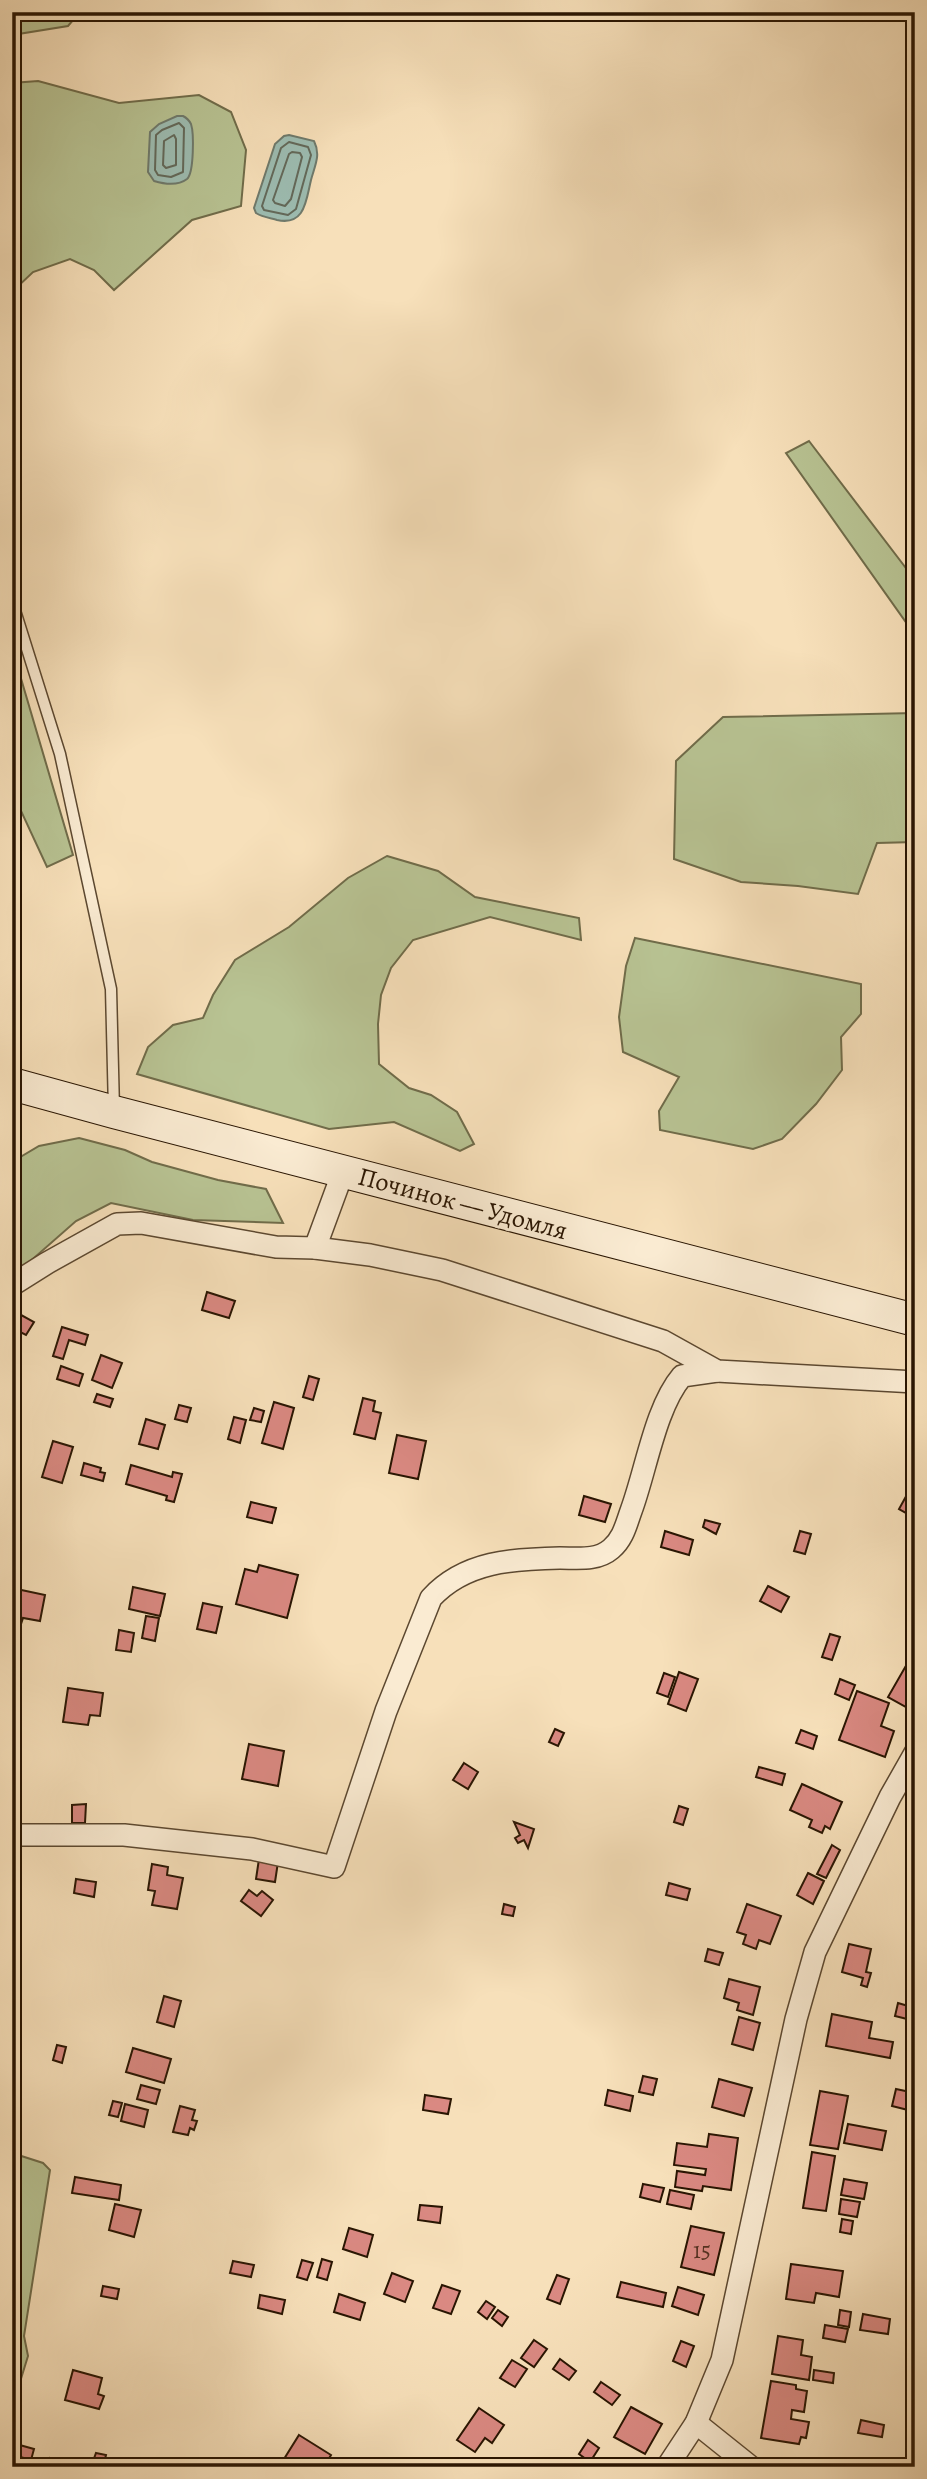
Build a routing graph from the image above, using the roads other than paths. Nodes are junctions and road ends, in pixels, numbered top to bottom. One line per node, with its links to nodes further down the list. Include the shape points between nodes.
1 (12, 601): 3 (lane, via 60,754 111,989)
2 (12, 1084): 3 (main road, Починок — Удомля)
3 (114, 1112): 4 (main road, Починок — Удомля)
4 (343, 1172): 5 (street); 7 (main road, Починок — Удомля)
5 (315, 1248): 6 (street, via 276,1247 141,1223 117,1224); 8 (street, via 442,1270 663,1341)
6 (12, 1285)
7 (915, 1320)
8 (717, 1371): 9 (street); 11 (street, via 681,1376 670,1390 626,1525 610,1550 595,1558 527,1559 479,1567 456,1576 431,1598 386,1711 334,1867 252,1849 124,1835)
9 (915, 1382)
10 (915, 1753): 12 (street, via 815,1952 796,2019 722,2360)
11 (12, 1835)
12 (696, 2423): 13 (street); 14 (street)
13 (667, 2467)
14 (751, 2467)

